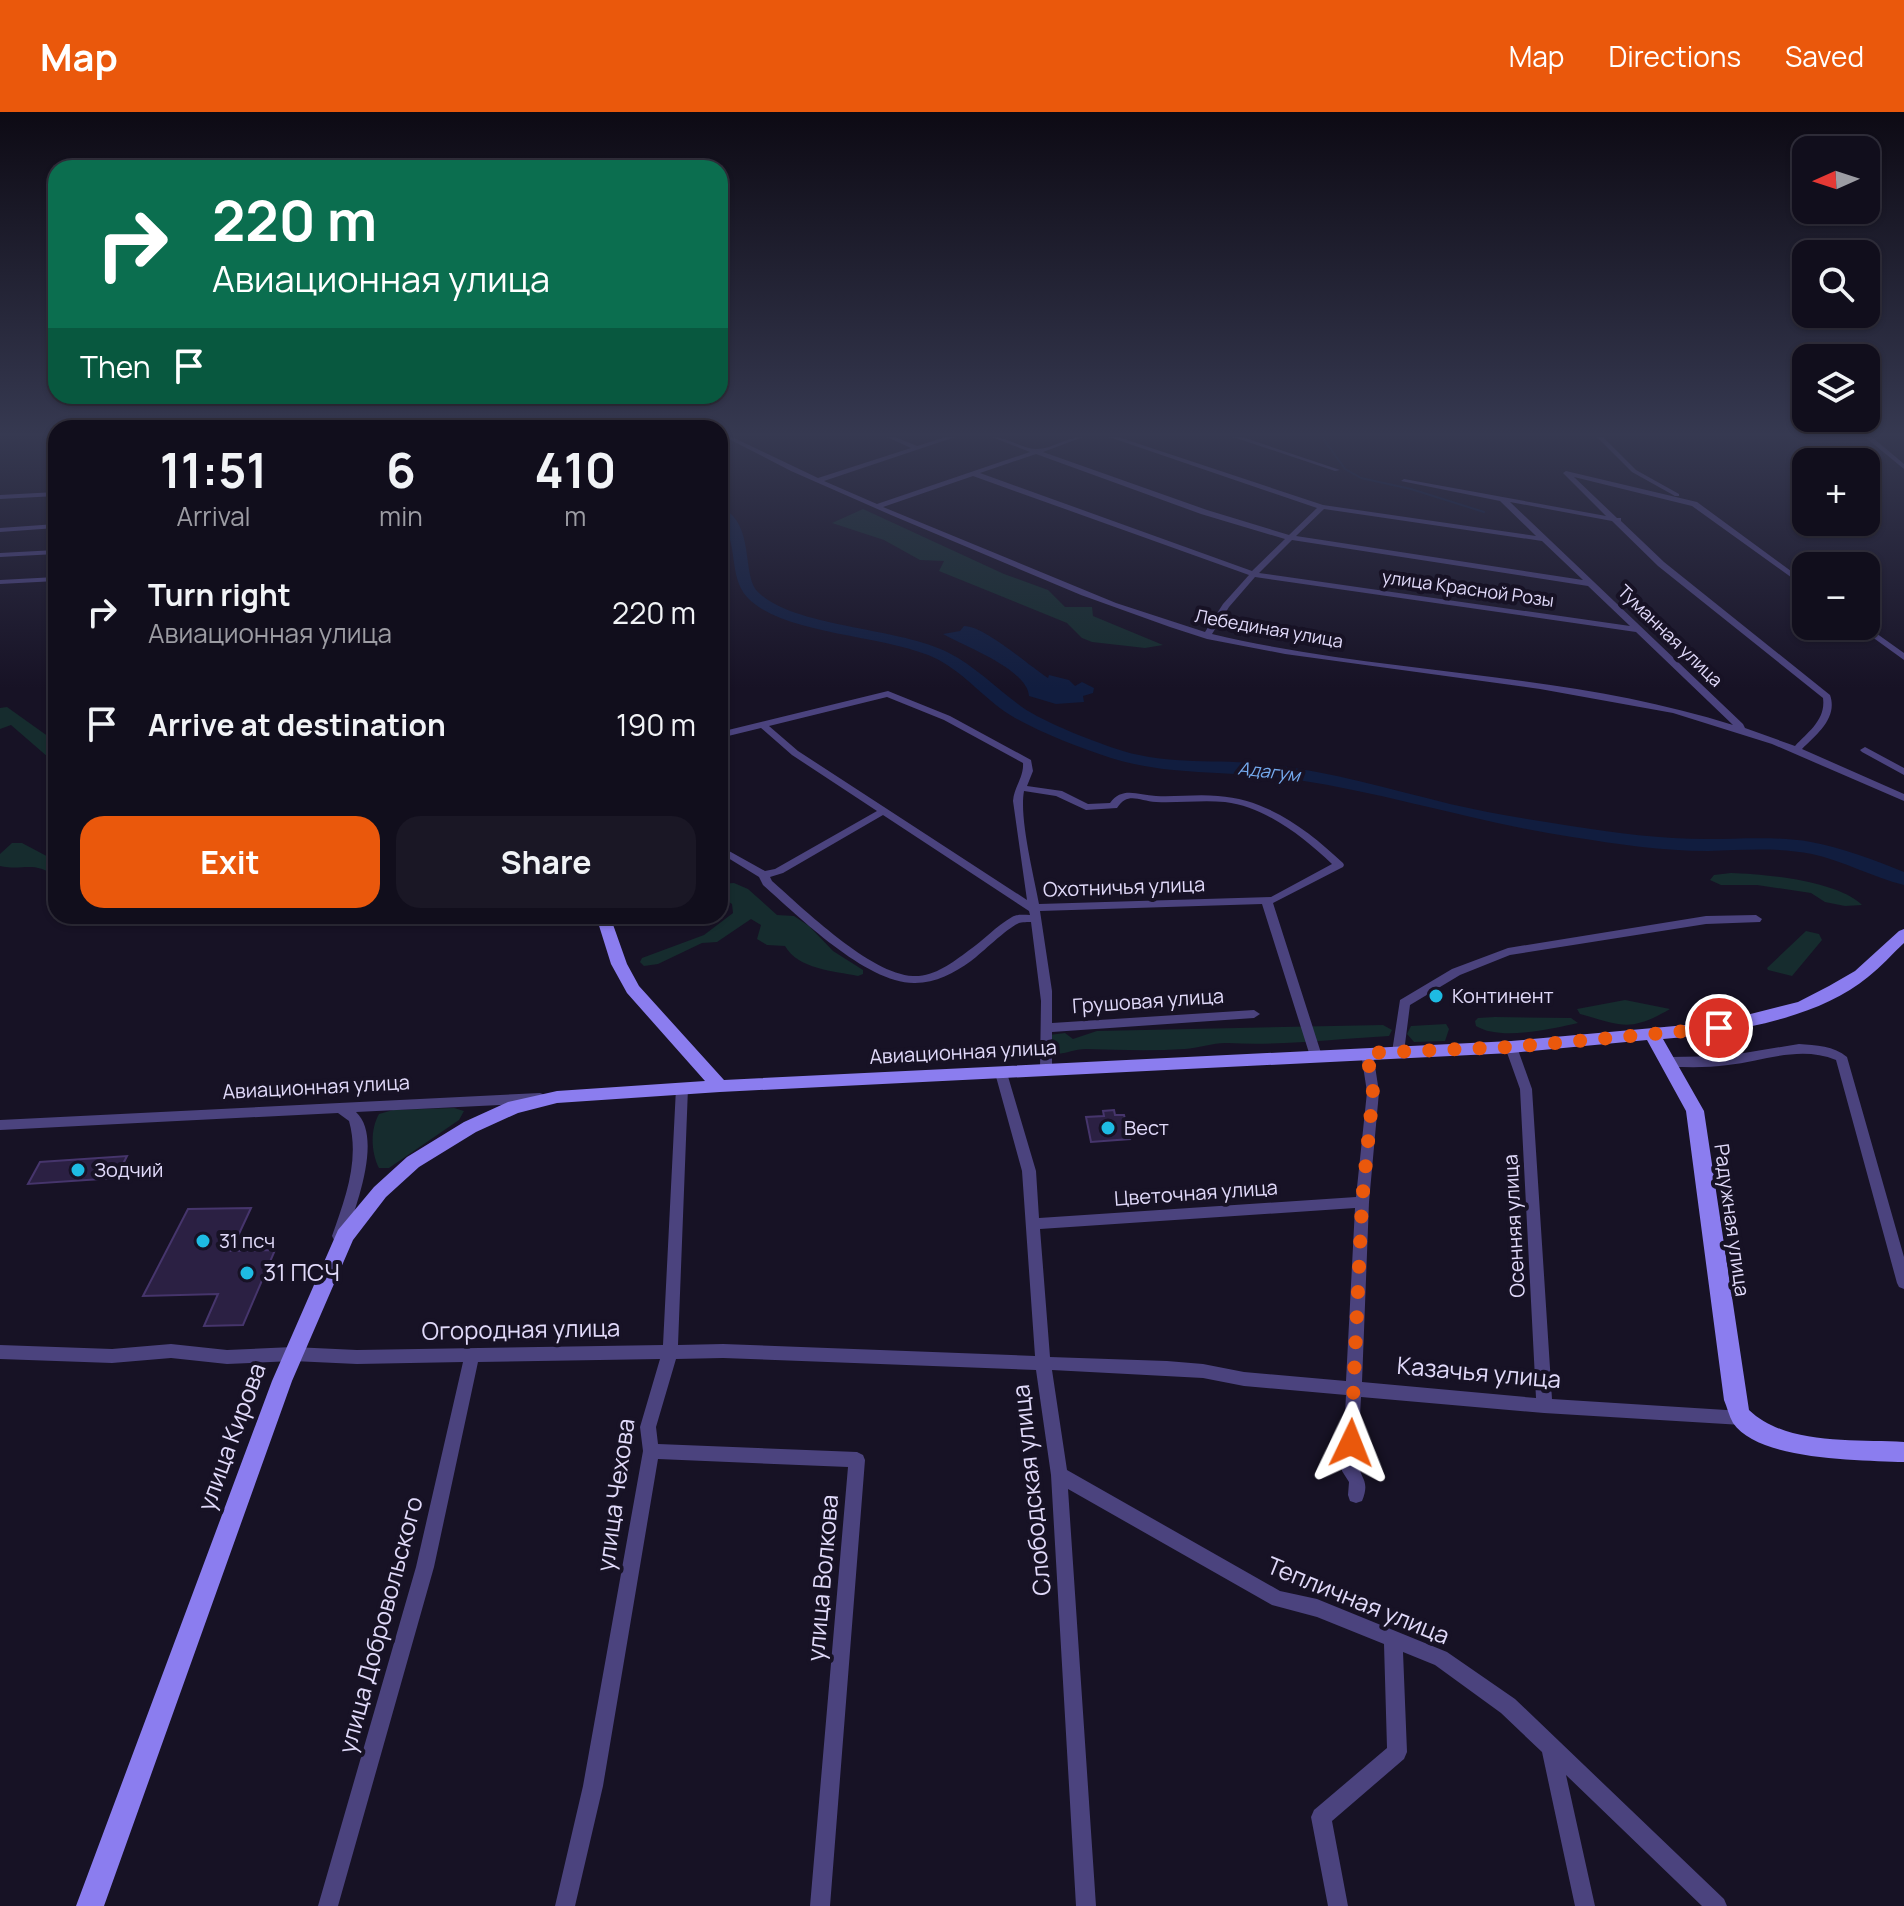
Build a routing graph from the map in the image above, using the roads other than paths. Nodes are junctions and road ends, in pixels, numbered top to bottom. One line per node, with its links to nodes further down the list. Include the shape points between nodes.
1 (913, 521): 21 (street, Лебединая улица, via 1116,607)
2 (1104, 521): 15 (street, улица Красной Розы)
3 (1233, 521): 11 (street)
4 (1308, 521): 11 (street)
5 (1417, 521): 12 (street)
6 (1524, 521): 12 (street, Туманная улица)
7 (1619, 521): 28 (street, via 1661,564 1827,697 1825,719)
8 (1717, 521): 16 (street)
9 (48, 527): 10 (street)
10 (0, 530)
11 (1291, 538): 15 (street); 19 (street)
12 (1543, 539): 19 (street, Туманная улица)
13 (48, 552): 14 (street)
14 (0, 555)
15 (1255, 575): 20 (street, улица Красной Розы); 21 (street)
16 (1792, 576)
17 (48, 579): 18 (street)
18 (0, 582)
19 (1592, 584): 20 (street, Туманная улица)
20 (1641, 630): 25 (street, Туманная улица)
21 (1207, 636): 25 (street, Лебединая улица, via 1640,702)
22 (1880, 640): 23 (street)
23 (1904, 657)
24 (762, 724): 26 (street); 30 (street, via 876,695 895,695 1028,762); 32 (street, Охотничья улица)
25 (1741, 732): 28 (street, Лебединая улица)
26 (728, 733)
27 (1865, 750): 29 (street)
28 (1795, 752): 31 (street, Лебединая улица)
29 (1904, 772)
30 (1021, 788): 35 (street, Охотничья улица, via 1058,793 1086,807 1113,806 1126,794 1234,800 1300,832 1339,865); 36 (street, via 1020,828)
31 (1904, 798)
32 (882, 812): 34 (street); 36 (street, Охотничья улица, via 969,864)
33 (728, 854): 34 (street)
34 (764, 875): 36 (street, via 767,883 850,950 906,980 933,977)
35 (1266, 900): 36 (street, Охотничья улица); 46 (street)
36 (1033, 913): 41 (street, via 1047,991)
37 (1756, 919): 44 (street, via 1706,920 1500,955 1456,972 1404,1003)
38 (606, 924): 50 (main road, via 633,989)
39 (1903, 935): 42 (main road, Авиационная улица, via 1861,975 1803,1006 1719,1028)
40 (1254, 1014): 41 (street, Грушовая улица)
41 (1045, 1028): 48 (street)
42 (1653, 1036): 43 (main road, Авиационная улица); 47 (main road, Радужная улица)
43 (1511, 1047): 44 (main road, Авиационная улица); 65 (street, Осенняя улица, via 1526,1089)
44 (1398, 1052): 45 (main road, Авиационная улица)
45 (1367, 1053): 46 (main road, Авиационная улица); 55 (street, via 1373,1092)
46 (1316, 1056): 48 (main road, Авиационная улица)
47 (1670, 1062): 58 (street, via 1725,1061 1811,1048 1841,1057); 66 (main road, Радужная улица, via 1695,1111 1735,1400)
48 (1046, 1071): 49 (main road, Авиационная улица)
49 (1001, 1073): 50 (main road, Авиационная улица); 56 (street, Слободская улица, via 1029,1171)
50 (720, 1086): 51 (main road, Авиационная улица)
51 (682, 1088): 52 (main road, Авиационная улица); 60 (street, улица Чехова)
52 (557, 1097): 53 (street, Авиационная улица); 57 (main road, улица Кирова, via 492,1115 413,1162 358,1218)
53 (339, 1107): 54 (street, Авиационная улица); 57 (street, via 358,1126 360,1158)
54 (0, 1125)
55 (1362, 1202): 56 (street, Цветочная улица); 64 (street)
56 (1034, 1224): 63 (street, Слободская улица)
57 (324, 1281): 61 (main road, улица Кирова)
58 (1904, 1283)
59 (0, 1352): 61 (street, Огородная улица)
60 (670, 1352): 62 (street, Огородная улица); 63 (street, Огородная улица); 67 (street, улица Чехова, via 648,1427)
61 (293, 1354): 62 (street, Огородная улица); 73 (main road, улица Кирова)
62 (472, 1354): 74 (street, улица Добровольского, via 425,1567)
63 (1043, 1364): 64 (street, Казачья улица, via 1203,1371); 69 (street, Слободская улица)
64 (1353, 1388): 65 (street, Казачья улица); 70 (street, via 1350,1471 1357,1480)
65 (1544, 1406): 66 (street, Казачья улица)
66 (1742, 1418): 68 (main road, Казачья улица, via 1788,1443)
67 (651, 1451): 75 (street, улица Чехова, via 593,1786); 76 (street, улица Волкова, via 857,1460)
68 (1904, 1452)
69 (1059, 1475): 71 (street, Тепличная улица, via 1278,1599 1317,1608); 77 (street, Слободская улица)
70 (1356, 1495)
71 (1393, 1639): 72 (street, Тепличная улица, via 1441,1658 1508,1706); 78 (street, via 1397,1752 1321,1817)
72 (1550, 1748): 79 (street); 80 (street, Тепличная улица)
73 (90, 1906)
74 (328, 1906)
75 (565, 1906)
76 (820, 1906)
77 (1086, 1906)
78 (1338, 1906)
79 (1585, 1906)
80 (1717, 1906)

